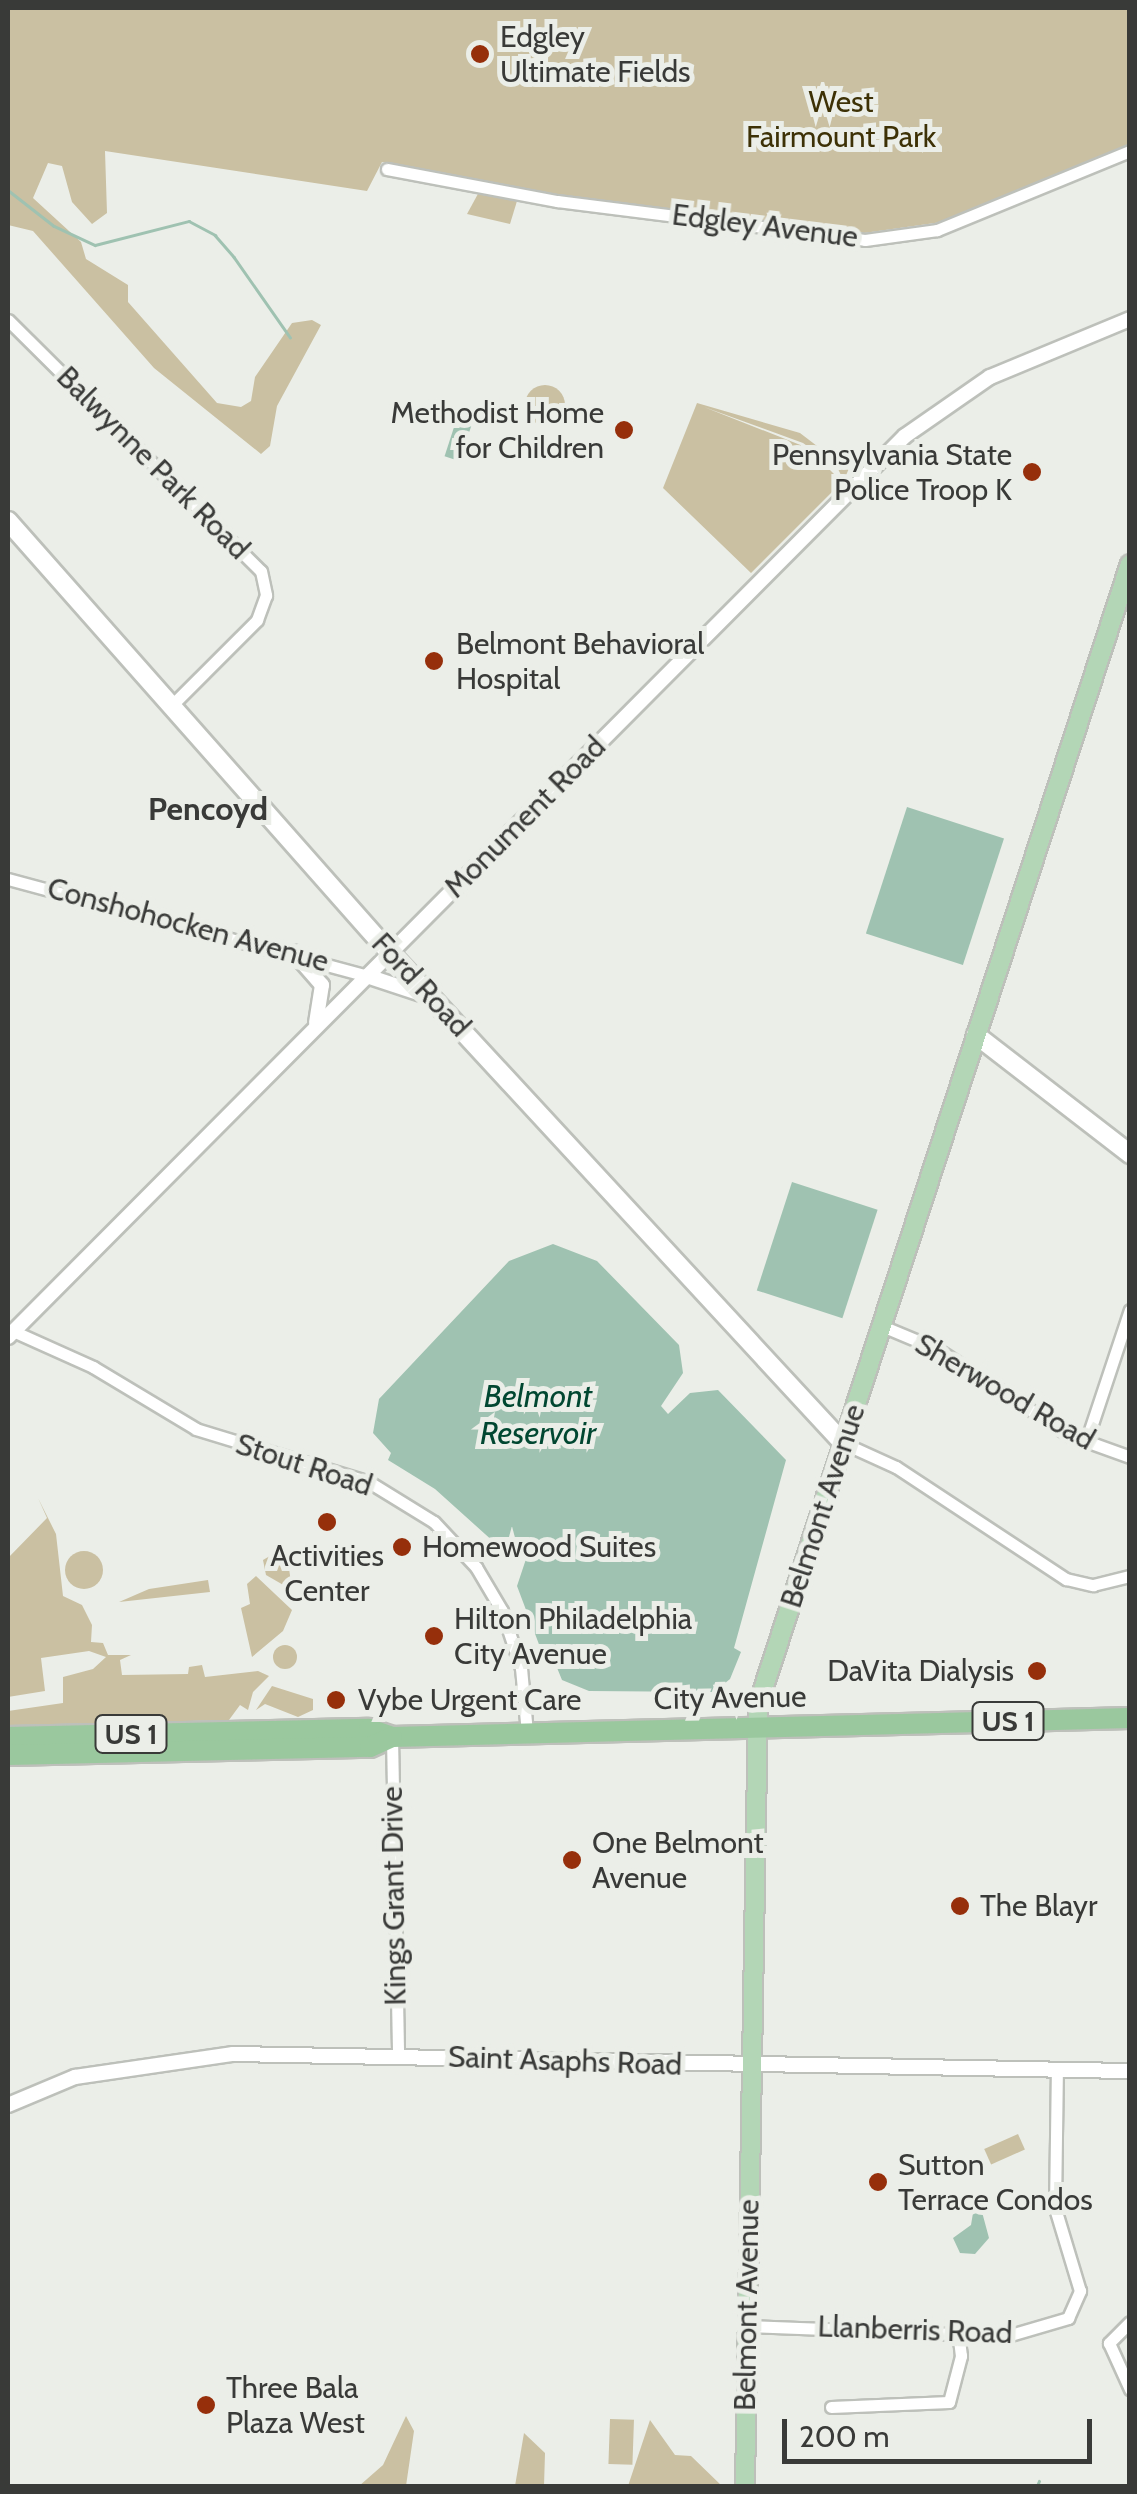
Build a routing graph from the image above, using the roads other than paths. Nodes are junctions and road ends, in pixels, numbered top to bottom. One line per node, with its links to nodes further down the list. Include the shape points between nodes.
1 (1130, 152): 2 (street, Edgley Avenue, via 937,230 866,240 582,205)
2 (387, 169)
3 (1130, 319): 10 (street, Monument Road, via 990,377 915,428)
4 (8, 320): 7 (street, Balwynne Park Road, via 261,571 266,596 256,620)
5 (8, 521): 7 (main road, Ford Road)
6 (1130, 564): 14 (main road, Belmont Avenue)
7 (172, 705): 10 (main road, Ford Road)
8 (8, 878): 9 (street, Conshohocken Avenue)
9 (292, 952): 11 (street, Conshohocken Avenue); 13 (street, via 322,985)
10 (390, 952): 11 (street, Monument Road); 12 (main road, Ford Road)
11 (366, 976): 12 (street); 13 (street, Monument Road)
12 (436, 1001): 19 (main road, Ford Road)
13 (312, 1030): 18 (street, Monument Road)
14 (976, 1035): 15 (main road); 17 (main road, Belmont Avenue)
15 (1130, 1154)
16 (1130, 1310): 20 (street)
17 (882, 1326): 19 (main road, Belmont Avenue); 20 (street, Sherwood Road, via 937,1349)
18 (10, 1334): 25 (street, Stout Road, via 94,1367 196,1429 370,1482 434,1522 476,1567 502,1611 521,1668)
19 (843, 1442): 22 (street, via 896,1468 1066,1579 1116,1582); 24 (main road, Belmont Avenue)
20 (1086, 1442): 21 (street, Sherwood Road)
21 (1130, 1457)
22 (1130, 1576)
23 (1130, 1718): 24 (highway, City Avenue / US 1)
24 (756, 1727): 25 (highway, City Avenue / US 1); 31 (main road, Belmont Avenue)
25 (528, 1733): 27 (highway, City Avenue / US 1)
26 (8, 1737): 28 (highway, City Avenue / US 1)
27 (392, 1737): 28 (highway, City Avenue / US 1, via 369,1729); 30 (street, Kings Grant Drive)
28 (248, 1740): 29 (highway, City Avenue / US 1)
29 (8, 1755)
30 (398, 2056): 31 (street, Saint Asaphs Road); 34 (street, Saint Asaphs Road, via 176,2060 56,2082)
31 (751, 2064): 32 (street, Saint Asaphs Road); 36 (main road, Belmont Avenue)
32 (1057, 2070): 33 (street, Saint Asaphs Road); 37 (street, Llanberris Road, via 1054,2202 1078,2282 1075,2310 1057,2326 1026,2334)
33 (1130, 2071)
34 (8, 2105)
35 (1130, 2322): 38 (street, via 1112,2334 1110,2353)
36 (747, 2326): 37 (street, Llanberris Road); 40 (main road, Belmont Avenue)
37 (958, 2332): 39 (street, via 955,2393 943,2405)
38 (1130, 2389)
39 (830, 2406)
40 (745, 2486)

